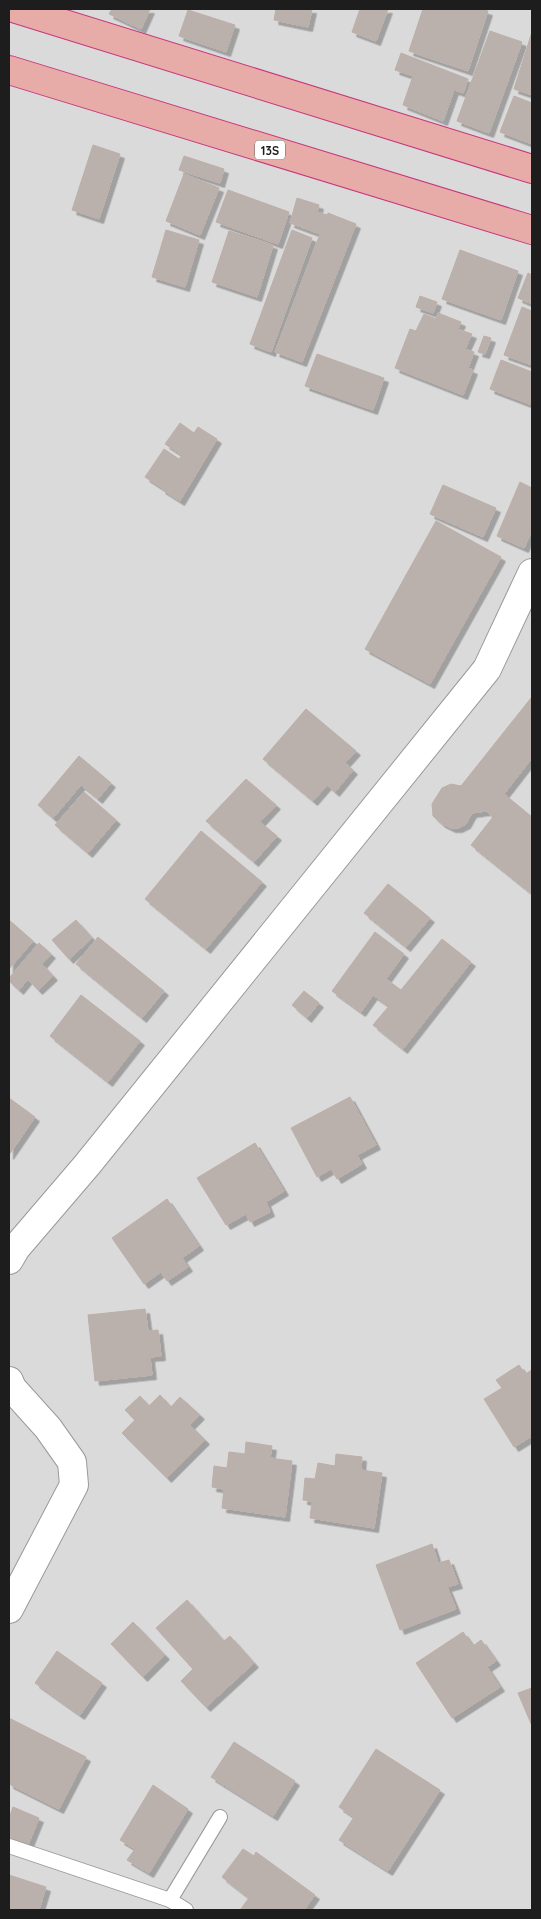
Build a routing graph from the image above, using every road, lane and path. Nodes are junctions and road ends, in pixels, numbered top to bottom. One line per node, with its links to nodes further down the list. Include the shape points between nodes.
1 (16, 9): 3 (highway)
2 (9, 70): 4 (highway, 13S)
3 (532, 169)
4 (532, 230)
5 (532, 573): 6 (street, via 486,669)
6 (9, 1260)
7 (9, 1381): 8 (street, via 72,1462 74,1485)
8 (9, 1609)
9 (220, 1817): 11 (lane)
10 (9, 1846): 11 (lane)
11 (170, 1900): 12 (lane)
12 (186, 1910)

